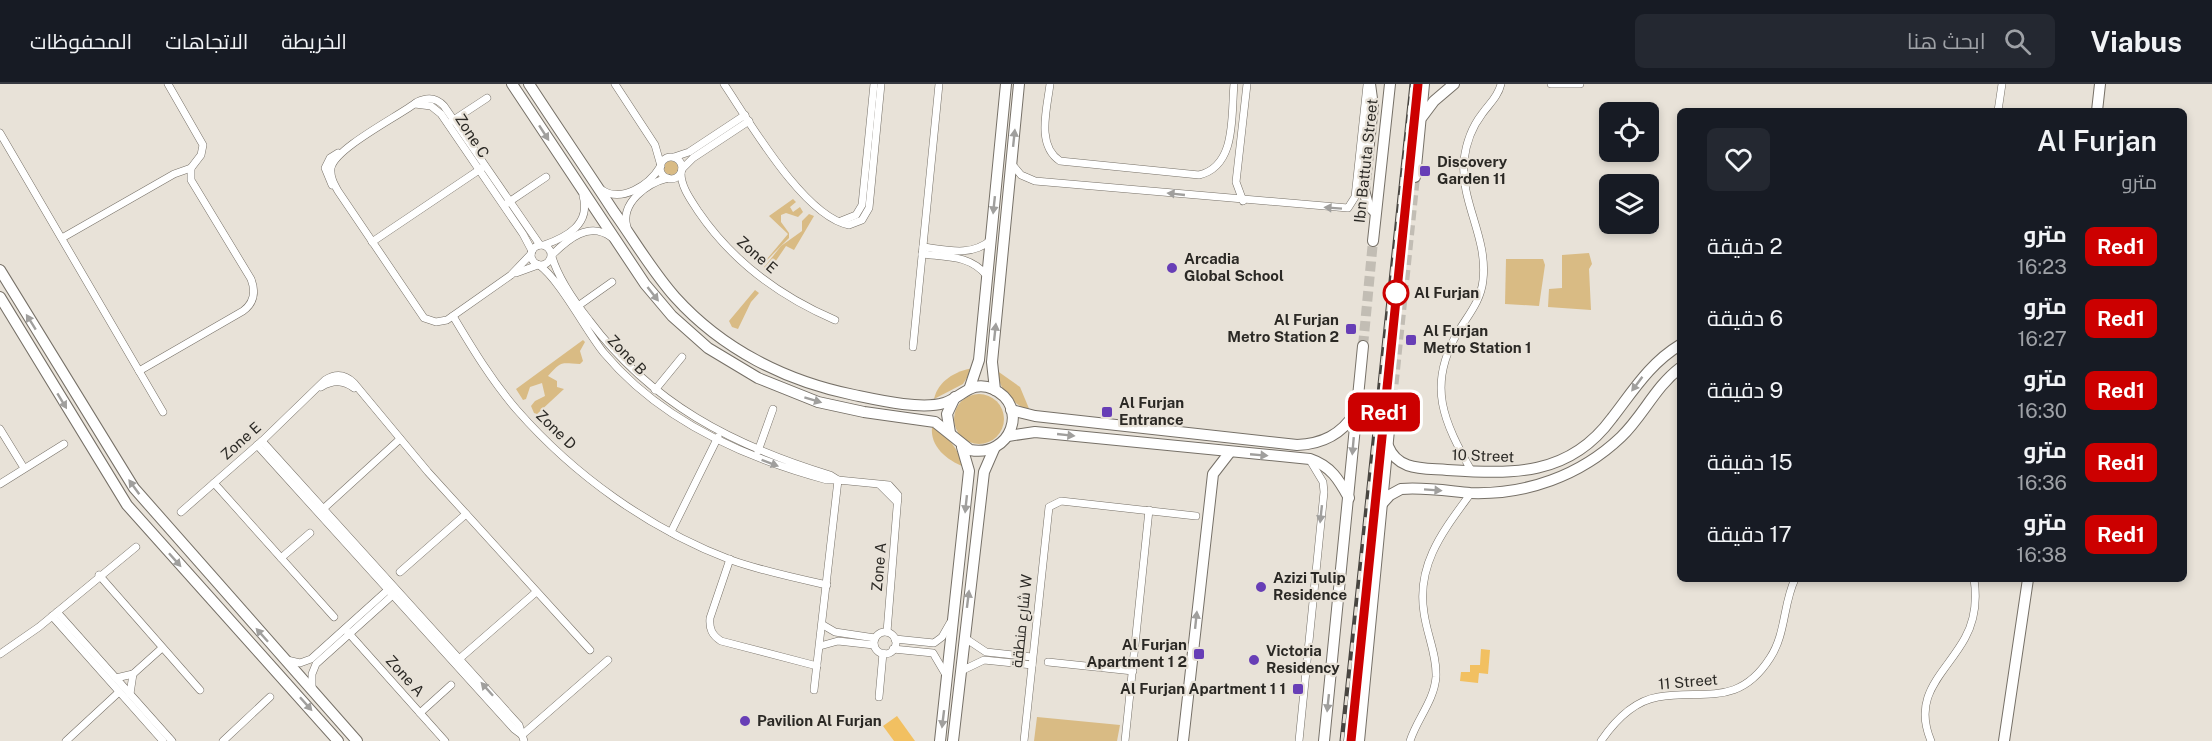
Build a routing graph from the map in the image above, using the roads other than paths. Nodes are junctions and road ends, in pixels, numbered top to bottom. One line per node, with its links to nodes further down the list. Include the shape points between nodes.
1 (168, 84): 36 (street, via 202,141 202,152)
2 (512, 84): 45 (street, one-way to 45)
3 (529, 84): 42 (street)
4 (615, 84): 32 (street)
5 (724, 84): 28 (street)
6 (867, 84): 24 (street)
7 (874, 84): 24 (street)
8 (880, 84): 50 (street, via 868,213 858,223 849,225)
9 (939, 84): 58 (street)
10 (1006, 84): 53 (street, one-way to 53)
11 (1019, 84): 34 (street, one-way to 11)
12 (1050, 84): 13 (street, via 1045,139 1050,152 1060,161 1199,175 1218,165 1227,150)
13 (1234, 84)
14 (1247, 84): 43 (street)
15 (1368, 84): 47 (street, one-way to 47, via 1352,205 1343,209); 49 (street, via 1373,106 1364,190 1368,205)
16 (1390, 84): 49 (street, Ibn Battuta Street)
17 (1424, 84): 29 (street)
18 (1454, 84): 29 (street)
19 (1501, 84): 99 (street, via 1470,135 1464,158 1464,191 1484,255 1483,284 1473,310 1448,352 1441,379 1443,413 1464,456)
20 (1551, 84): 21 (street)
21 (1580, 84)
22 (2002, 84): 26 (street)
23 (2100, 84): 27 (street)
24 (872, 96): 50 (street, via 862,205 856,215)
25 (487, 98): 30 (street)
26 (1998, 108)
27 (2097, 108)
28 (747, 118): 33 (street, via 689,152); 38 (street, via 693,158); 50 (street, via 801,193)
29 (1420, 120): 40 (street)
30 (451, 122): 37 (street, Zone C); 55 (street, Zone C, via 435,108 413,105 346,150 332,167 338,191)
31 (0, 134): 51 (street)
32 (650, 136): 33 (street); 35 (street)
33 (673, 157): 35 (street, via 665,159); 38 (street, via 679,160)
34 (1011, 163): 46 (street, one-way to 34, via 1035,181 1021,175); 78 (street, one-way to 34, via 992,362)
35 (661, 167): 41 (street, via 663,175); 42 (street, via 624,195 608,193)
36 (191, 168): 51 (street); 74 (street, via 191,180 251,279 254,294 243,311)
37 (481, 168): 48 (street, Zone C); 55 (street)
38 (682, 171): 41 (street); 44 (street)
39 (546, 177): 48 (street)
40 (1414, 177)
41 (670, 179): 44 (street); 52 (street, via 658,182 630,202 625,221)
42 (594, 182): 52 (street)
43 (1236, 182): 46 (street); 47 (street)
44 (683, 186): 69 (street, Zone E, via 709,226 742,262 789,297)
45 (581, 191): 56 (street); 57 (street, via 585,205 582,221 560,238)
46 (1225, 199): 47 (street)
47 (1243, 201)
48 (507, 204): 57 (street, Zone C); 59 (street, Zone C)
49 (1375, 212): 54 (street, Ibn Battuta Street)
50 (841, 221)
51 (62, 238): 74 (street)
52 (632, 238): 79 (street, via 688,311 727,343 776,371 828,390 867,398 931,405)
53 (991, 240): 58 (street, via 967,252); 64 (street)
54 (1373, 241)
55 (372, 242): 68 (street, via 424,318 436,322)
56 (618, 243): 60 (street, via 603,232 590,230 578,234); 86 (street, one-way to 86, via 665,309 708,348 738,368 819,402 929,420)
57 (542, 245): 59 (street); 60 (street)
58 (922, 250): 64 (street, via 966,259); 71 (street)
59 (531, 253): 61 (street); 63 (street)
60 (552, 256): 61 (street, via 549,263); 67 (street, Zone B)
61 (538, 265): 63 (street); 87 (street, Zone B, via 552,278 620,370 664,406)
62 (0, 270): 141 (street, one-way to 62, via 134,488)
63 (511, 275): 68 (street)
64 (987, 276): 76 (street, via 979,360)
65 (612, 282): 67 (street)
66 (0, 297): 167 (street, one-way to 167, via 127,505)
67 (578, 306): 77 (street, Zone B, via 613,351)
68 (453, 316): 113 (street, Zone D, via 482,363 543,438 603,489)
69 (835, 320)
70 (1363, 346): 83 (street)
71 (913, 347)
72 (1677, 347): 100 (street, 10 Street, one-way to 100, via 1646,373 1592,440 1558,461)
73 (682, 357): 77 (street)
74 (139, 371): 84 (street)
75 (1677, 371): 104 (street, via 1658,388 1622,436 1604,451 1565,475)
76 (970, 387): 78 (street); 79 (street)
77 (655, 390): 87 (street, Zone B)
78 (995, 390): 82 (street)
79 (955, 397): 86 (street, via 947,414)
80 (1392, 399): 92 (street)
81 (774, 409): 95 (street)
82 (1011, 410): 83 (street, via 1297,445 1332,437); 88 (street)
83 (1357, 410): 106 (street, one-way to 106)
84 (163, 412)
85 (0, 429): 98 (street)
86 (950, 434): 93 (street)
87 (718, 436): 95 (street); 101 (street, one-way to 101, via 786,469); 113 (street)
88 (1008, 436): 94 (street); 96 (street, one-way to 96, via 1035,432)
89 (400, 439): 90 (street, Zone E, via 359,391 331,382 318,389); 109 (street); 111 (street)
90 (260, 443): 102 (street, Zone E); 109 (street)
91 (64, 444): 98 (street)
92 (1388, 446): 99 (street, 10 Street, via 1404,465); 107 (street)
93 (962, 447): 94 (street, via 978,452); 127 (street, one-way to 127, via 969,471)
94 (994, 449): 132 (street, one-way to 94, via 984,472)
95 (758, 451): 101 (street)
96 (1230, 452): 97 (street, one-way to 97); 174 (street, one-way to 96, via 1213,474)
97 (1310, 459): 106 (street, via 1333,472); 175 (street, one-way to 175, via 1320,474 1324,492)
98 (24, 468): 103 (street)
99 (1466, 471): 100 (street, 10 Street)
100 (1524, 472): 104 (street, via 1520,480)
101 (838, 480): 123 (street); 131 (street, Zone A, via 879,484 898,504)
102 (214, 483): 110 (street, Zone E); 116 (street)
103 (0, 484)
104 (1522, 489): 105 (street)
105 (1472, 493): 107 (street, one-way to 105, via 1401,489); 178 (street, via 1440,535 1425,572 1423,612 1436,677 1431,698)
106 (1349, 498): 176 (street, one-way to 176)
107 (1381, 505): 177 (street)
108 (1149, 510): 112 (street); 144 (street, شارع منطقة W, via 1061,501 1051,504 1046,513); 149 (street)
109 (321, 511): 124 (street)
110 (181, 512)
111 (466, 514): 118 (street); 125 (street)
112 (1196, 516)
113 (671, 532): 117 (street, Zone D)
114 (310, 533): 116 (street)
115 (136, 547): 119 (street)
116 (281, 558): 128 (street)
117 (730, 559): 123 (street, Zone D); 147 (street, via 710,618 716,638)
118 (400, 572)
119 (99, 575): 126 (street); 136 (street)
120 (1794, 582): 179 (street, 11 Street, via 1778,645 1752,678 1728,692 1658,697 1642,703 1615,722)
121 (1974, 582): 180 (street, via 1975,608 1967,635 1938,673 1929,693 1926,723)
122 (2028, 582): 181 (street)
123 (827, 585): 129 (street)
124 (393, 591): 130 (street); 142 (street); 146 (street)
125 (536, 592): 138 (street); 142 (street)
126 (55, 614): 140 (street); 151 (street); 156 (street)
127 (954, 615): 133 (street, via 942,637 934,643); 152 (street)
128 (334, 617)
129 (823, 625): 134 (street, via 835,632); 135 (street)
130 (347, 632): 141 (street, via 312,659 294,663); 158 (street, via 314,669 311,684); 161 (street, Zone A)
131 (887, 632): 133 (street); 134 (street, via 879,633)
132 (964, 637): 144 (street, via 986,652); 148 (street)
133 (895, 639): 137 (street)
134 (875, 641): 135 (street, via 833,641); 139 (street)
135 (820, 646): 147 (street)
136 (162, 648): 150 (street); 154 (street)
137 (893, 649): 139 (street); 152 (street, via 933,653)
138 (590, 650)
139 (883, 653): 160 (street)
140 (0, 654)
141 (283, 658): 158 (street)
142 (460, 658): 146 (street); 162 (street, one-way to 142, via 519,725)
143 (608, 660): 162 (street)
144 (1032, 661): 148 (street, via 984,660); 172 (street, شارع منطقة W)
145 (1047, 662): 149 (street)
146 (454, 664): 162 (street)
147 (817, 666): 155 (street)
148 (961, 671): 171 (street)
149 (1132, 671): 173 (street)
150 (134, 674): 151 (street); 157 (street)
151 (116, 678): 157 (street)
152 (948, 680): 170 (street, one-way to 170)
153 (451, 685): 161 (street)
154 (200, 690)
155 (814, 690)
156 (119, 692): 163 (street); 164 (street)
157 (130, 694): 165 (street)
158 (315, 694): 168 (street)
159 (270, 697): 166 (street)
160 (879, 697)
161 (420, 713): 169 (street, Zone A)
162 (523, 738)
163 (66, 741)
164 (164, 741)
165 (172, 741)
166 (223, 741)
167 (338, 741)
168 (357, 741)
169 (445, 741)
170 (940, 741)
171 (952, 741)
172 (1024, 741)
173 (1125, 741)
174 (1183, 741)
175 (1299, 741)
176 (1324, 741)
177 (1359, 741)
178 (1410, 741)
179 (1601, 741)
180 (1931, 741)
181 (2004, 741)

